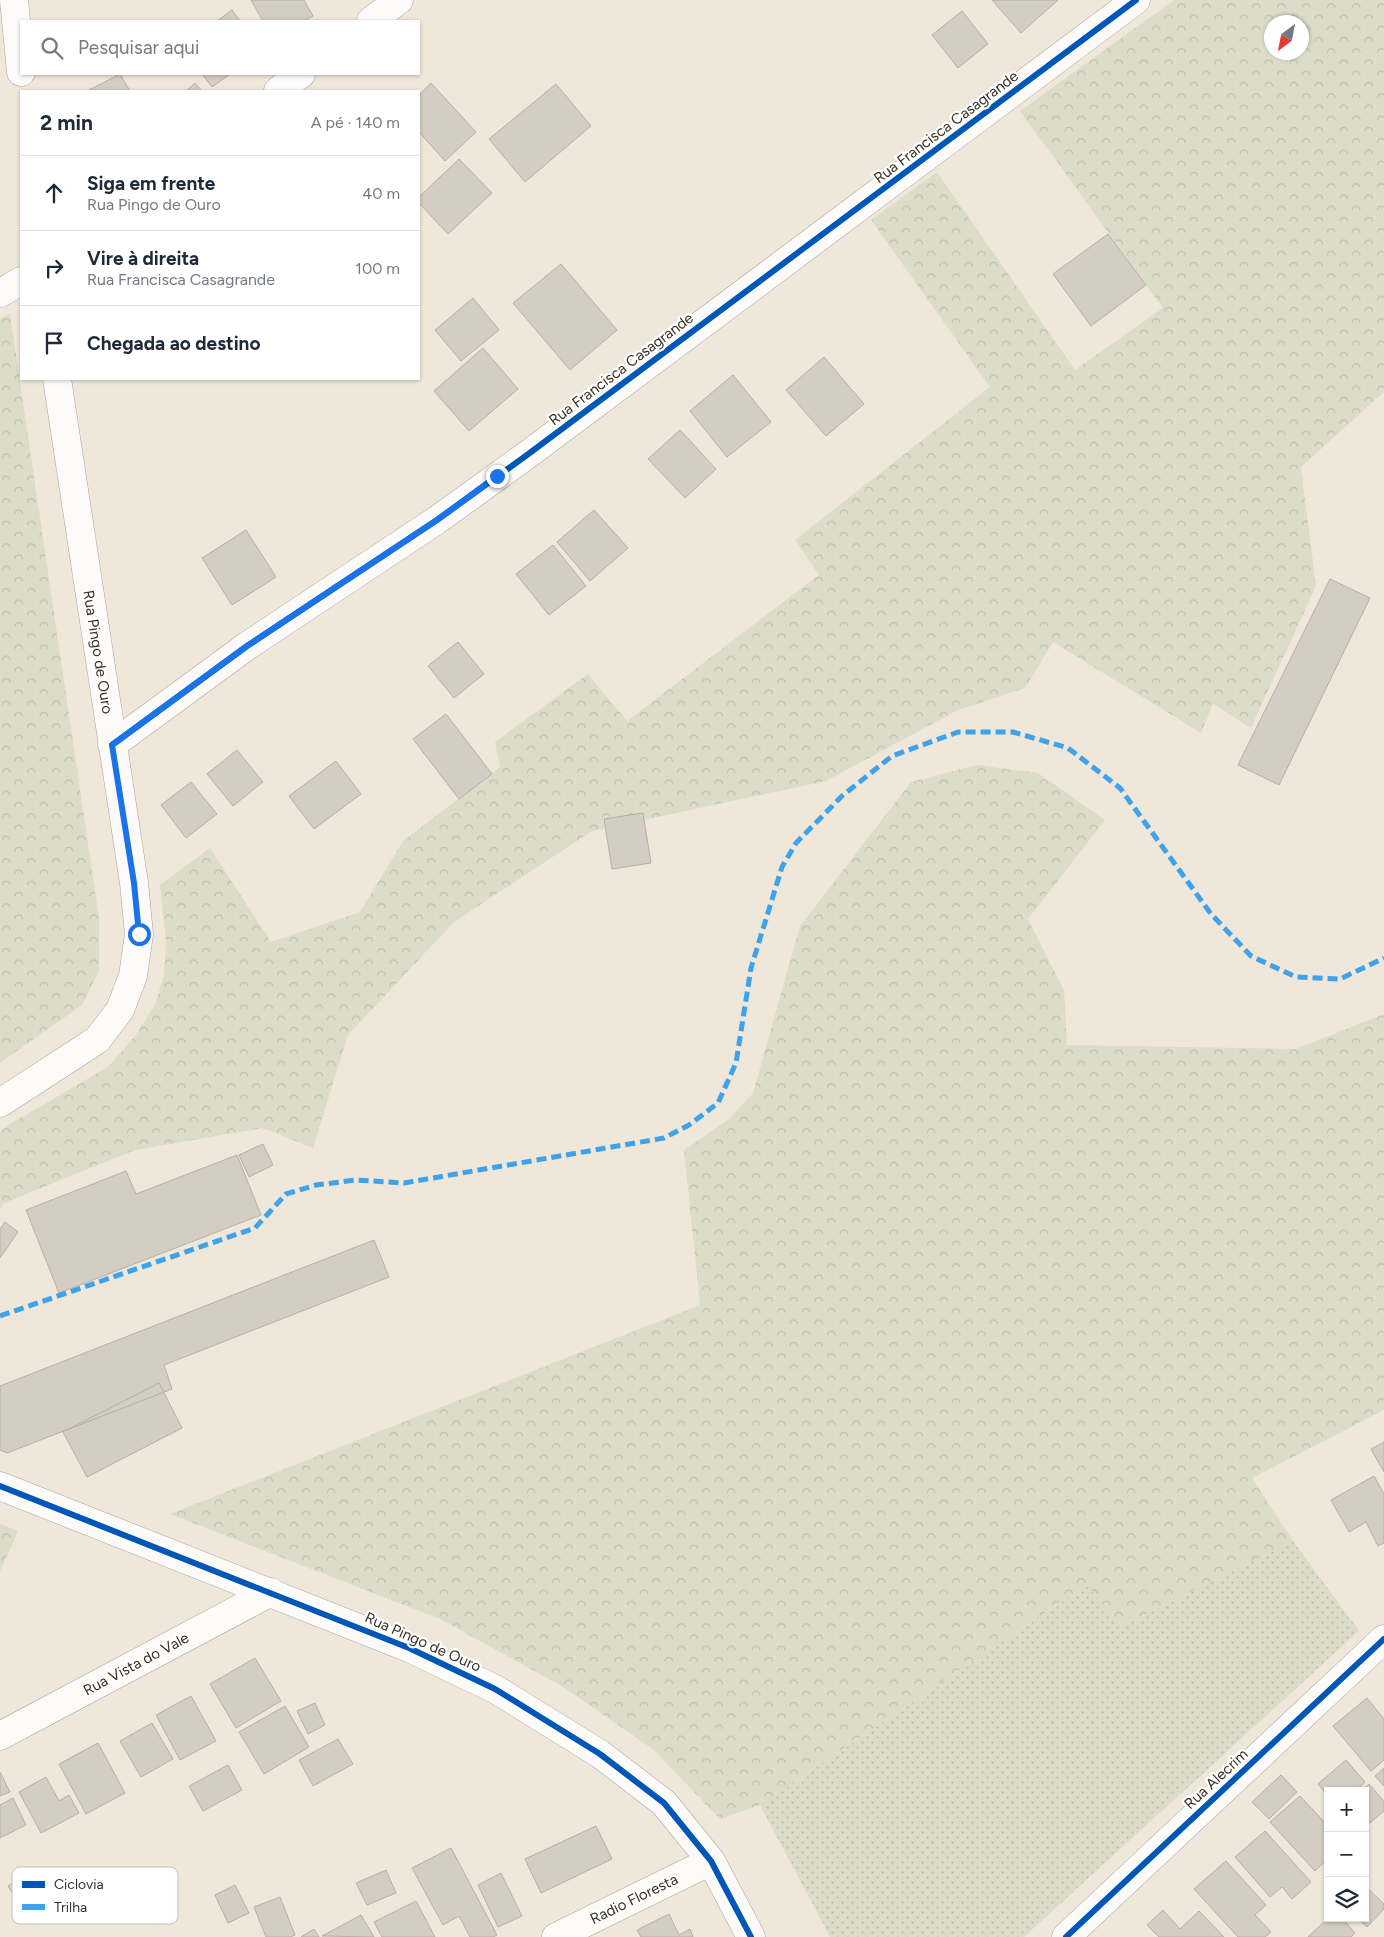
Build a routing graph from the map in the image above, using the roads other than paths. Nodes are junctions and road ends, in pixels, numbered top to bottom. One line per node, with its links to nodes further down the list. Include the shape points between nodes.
1 (14, 0): 5 (street)
2 (399, 0): 4 (street)
3 (1136, 0): 13 (street, Rua Francisca Casagrande, via 528,455 437,520 247,646)
4 (372, 20)
5 (20, 63)
6 (21, 75): 8 (street)
7 (300, 75): 9 (street)
8 (23, 90)
9 (279, 90)
10 (20, 282): 11 (street)
11 (0, 294)
12 (57, 380): 13 (street, Rua Pingo de Ouro)
13 (112, 745): 14 (street, Rua Pingo de Ouro, via 139,934 133,976 120,1010 97,1040)
14 (0, 1103)
15 (0, 1486): 16 (street, Rua Pingo de Ouro)
16 (271, 1592): 18 (street, Rua Vista do Vale); 19 (street, Rua Pingo de Ouro, via 409,1648 495,1689 600,1754 664,1802)
17 (1384, 1639): 22 (street, Rua Alecrim)
18 (0, 1736)
19 (711, 1861): 20 (street, Radio Floresta); 21 (street, Rua Pingo de Ouro)
20 (556, 1937)
21 (751, 1937)
22 (1066, 1937)

